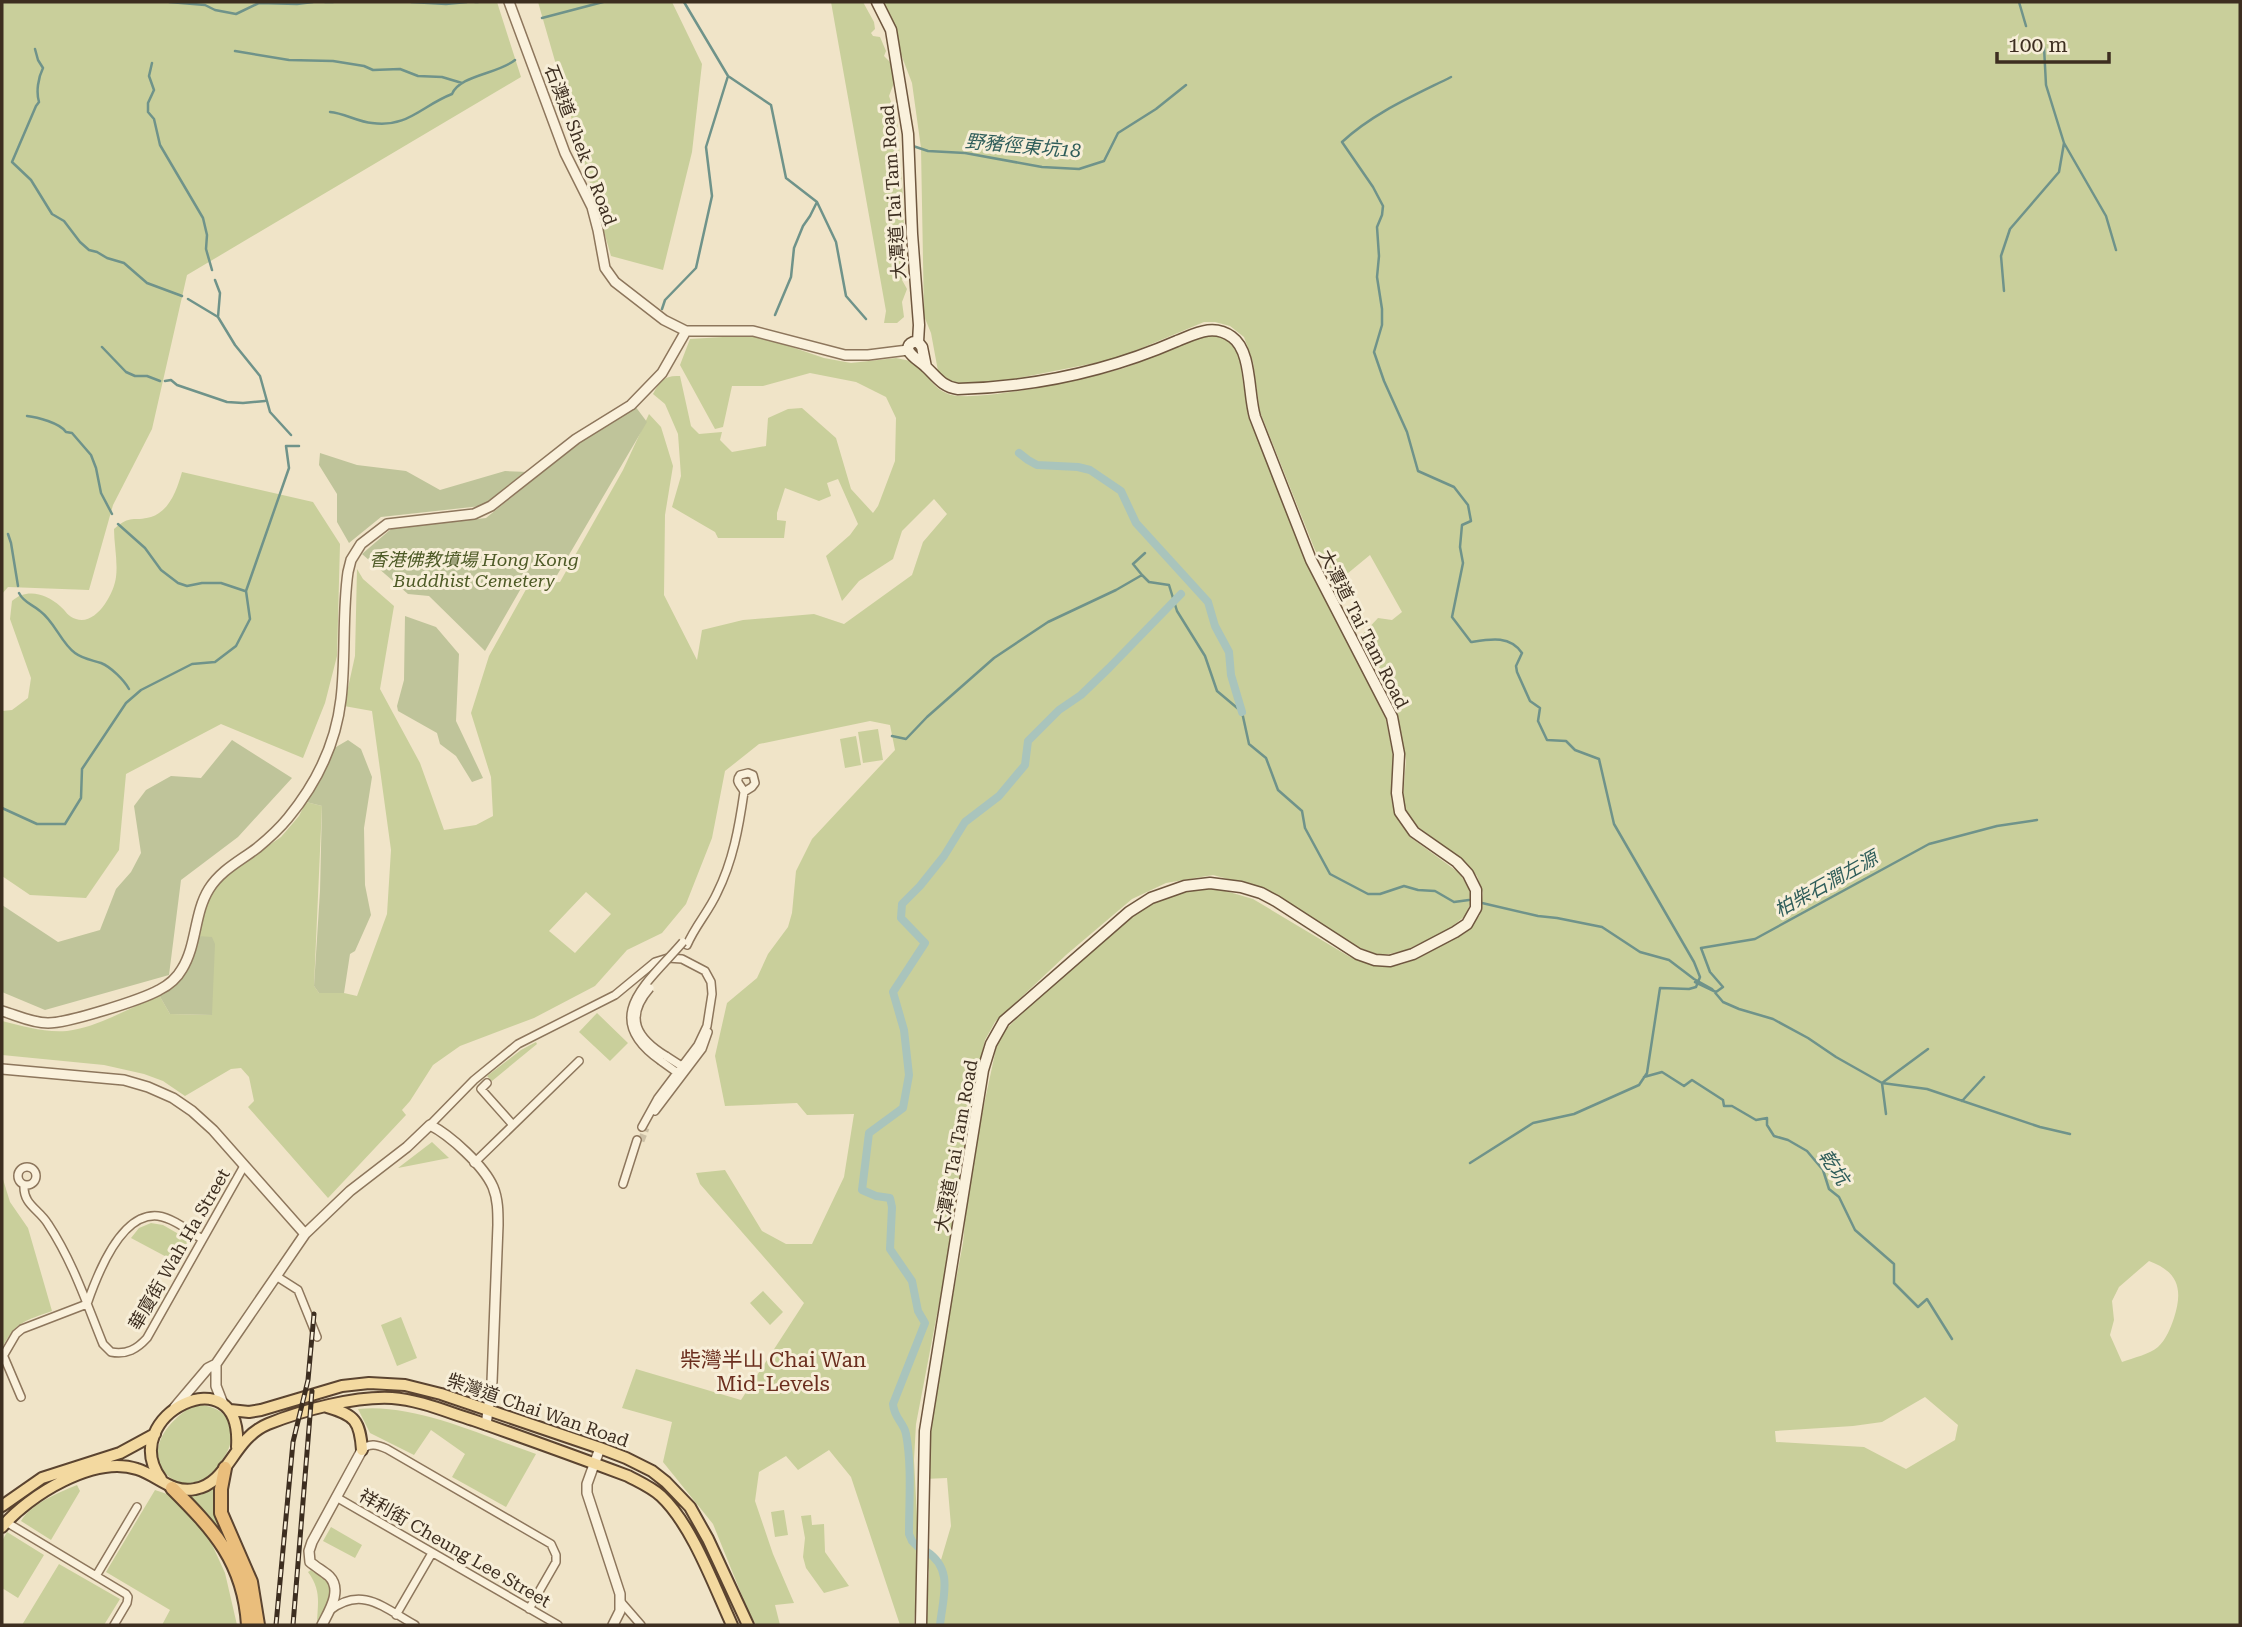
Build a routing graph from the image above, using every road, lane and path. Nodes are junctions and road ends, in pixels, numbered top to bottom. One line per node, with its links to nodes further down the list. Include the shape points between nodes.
1 (509, 2): 3 (street, 石澳道 Shek O Road, via 568,160 592,207 606,271 641,303)
2 (877, 2): 4 (main road, 大潭道 Tai Tam Road, via 891,30 908,134)
3 (686, 331): 5 (street, 石澳道 Shek O Road, via 753,331 845,355); 8 (street, via 662,373 640,397 576,439 491,506 474,514 387,524 361,544 348,572 342,698 325,759 285,822 211,887 187,959 171,983 150,995 61,1021 39,1022)
4 (920, 346): 5 (main road, via 918,356); 6 (main road, 大潭道 Tai Tam Road)
5 (910, 353): 6 (main road, 大潭道 Tai Tam Road)
6 (926, 367): 61 (main road, 大潭道 Tai Tam Road, via 945,385 968,389 1094,369 1205,330 1222,332 1237,341 1246,360 1255,417 1307,550 1392,717 1399,754 1396,793 1401,813 1414,832 1463,868 1478,899 1471,919 1455,932 1406,957 1382,961 1358,954 1255,891 1210,883 1177,888 1129,912 1004,1021 983,1070 926,1423)
7 (744, 794): 11 (street, bridge, via 726,874 710,907 636,1010 637,1027 645,1041)
8 (2, 1011)
9 (579, 1061): 14 (street)
10 (2, 1069): 18 (street, via 112,1079 148,1087 192,1111)
11 (682, 1071): 13 (street, via 701,1041 712,988 705,971 682,959 664,959 615,995 518,1044); 15 (street)
12 (481, 1088): 14 (street)
13 (430, 1125): 17 (street); 21 (street)
14 (513, 1125): 17 (street)
15 (644, 1128)
16 (638, 1143): 19 (street)
17 (474, 1163): 32 (street, via 490,1182 498,1212)
18 (244, 1166): 21 (street); 22 (street, 華廈街 Wah Ha Street)
19 (623, 1184)
20 (24, 1185): 24 (street, via 29,1206 46,1221 75,1269)
21 (305, 1234): 23 (street)
22 (202, 1239): 24 (street, via 166,1218 150,1216 135,1221 98,1273); 24 (street, 華廈街 Wah Ha Street, via 136,1349 111,1352 103,1344)
23 (276, 1276): 25 (street, via 298,1290); 27 (street)
24 (87, 1304): 26 (street, via 22,1329)
25 (317, 1337)
26 (3, 1357): 28 (street)
27 (216, 1364): 29 (street, via 216,1386); 31 (street)
28 (21, 1397)
29 (226, 1407): 31 (main road, 柴灣道 Chai Wan Road, via 198,1399); 32 (main road, 柴灣道 Chai Wan Road, via 249,1412 342,1386 383,1383 427,1390); 35 (main road, via 238,1435)
30 (327, 1407): 33 (main road, 柴灣道 Chai Wan Road, via 358,1399 403,1400); 35 (main road, 柴灣道 Chai Wan Road, via 267,1425); 37 (main road, via 354,1419)
31 (173, 1409): 34 (main road)
32 (489, 1410): 33 (street); 36 (main road, 柴灣道 Chai Wan Road)
33 (486, 1424): 38 (main road, 柴灣道 Chai Wan Road)
34 (155, 1434): 40 (main road, via 150,1451 153,1467); 42 (main road, via 120,1453 42,1478)
35 (237, 1448): 39 (main road, 柴灣道 Chai Wan Road)
36 (600, 1448): 38 (street); 60 (main road, 柴灣道 Chai Wan Road, via 652,1471 690,1507)
37 (362, 1450): 41 (street); 48 (street, via 375,1445 387,1449 551,1544 556,1562)
38 (595, 1464): 47 (street, via 587,1493); 59 (main road, 柴灣道 Chai Wan Road, via 646,1485 673,1509)
39 (226, 1468): 40 (main road, 柴灣道 Chai Wan Road, via 205,1486 187,1490); 54 (highway, via 221,1513 251,1582)
40 (167, 1485): 44 (main road, 柴灣道 Chai Wan Road, via 127,1467 98,1469 42,1492); 53 (highway, via 222,1544 240,1581)
41 (336, 1497): 45 (street, 祥利街 Cheung Lee Street); 49 (street, via 309,1551 310,1562 335,1587)
42 (2, 1506)
43 (137, 1507): 46 (street)
44 (4, 1525): 46 (street)
45 (432, 1553): 48 (street, 祥利街 Cheung Lee Street); 50 (street)
46 (96, 1576): 52 (street, via 128,1597)
47 (621, 1602): 57 (street); 58 (street)
48 (529, 1609): 56 (street, 祥利街 Cheung Lee Street)
49 (329, 1611): 50 (street, via 358,1598); 55 (street)
50 (396, 1615): 51 (street)
51 (411, 1624)
52 (114, 1625)
53 (248, 1625)
54 (258, 1625)
55 (322, 1625)
56 (558, 1625)
57 (614, 1625)
58 (641, 1625)
59 (732, 1625)
60 (748, 1625)
61 (921, 1625)

